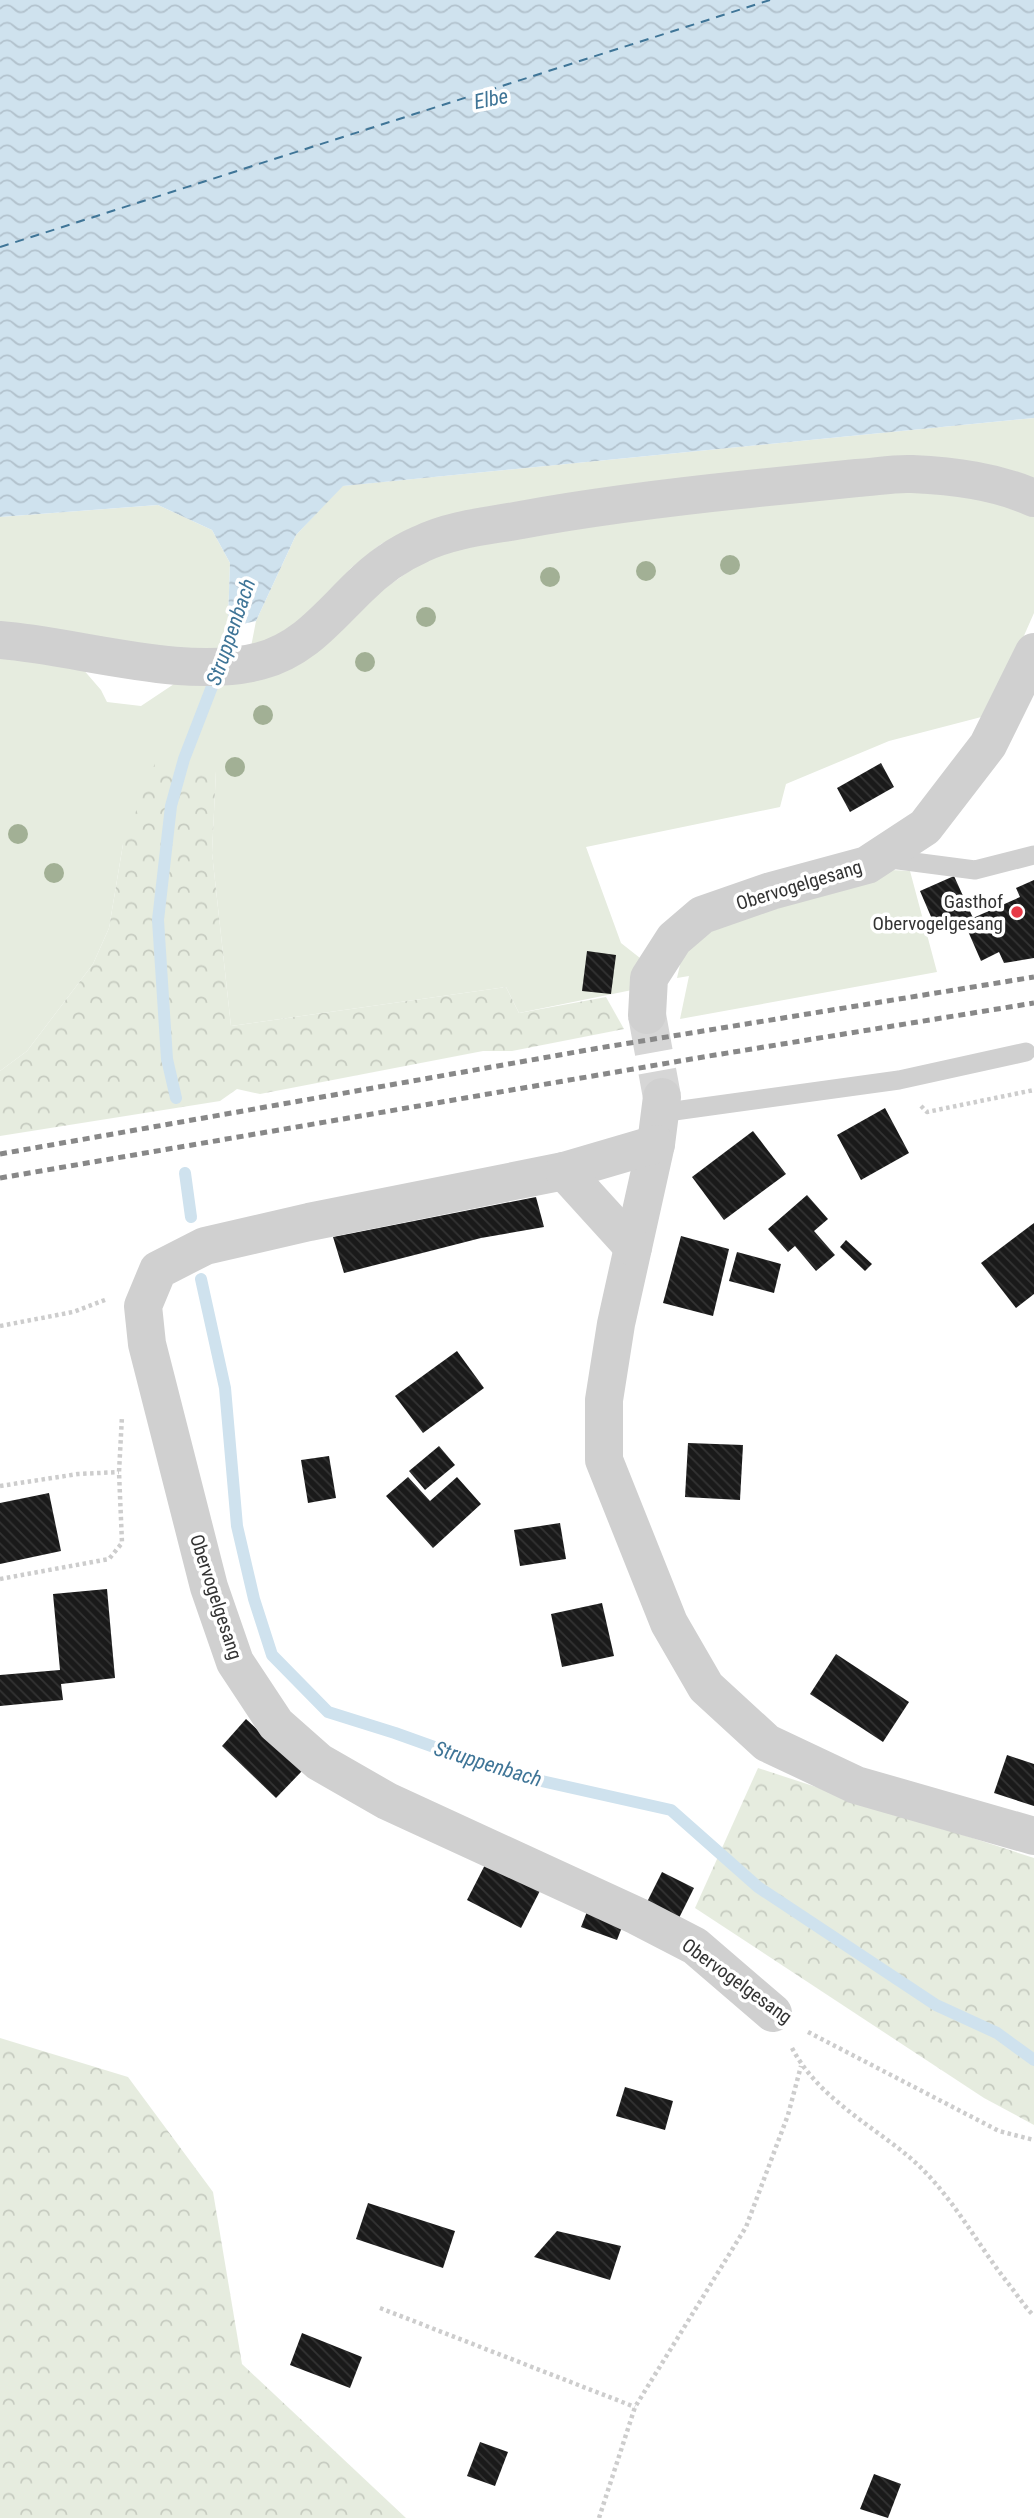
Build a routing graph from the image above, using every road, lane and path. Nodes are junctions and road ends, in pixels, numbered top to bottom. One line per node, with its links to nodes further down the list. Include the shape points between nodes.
1 (1034, 498): 2 (street, via 1012,488 964,478 908,474 606,505 449,533 394,558 300,644 258,662 181,665)
2 (0, 640)
3 (1034, 652): 5 (street, Obervogelgesang, via 988,746 968,774 925,827)
4 (1034, 855): 5 (lane, via 975,870)
5 (878, 857): 6 (street, Obervogelgesang, via 867,865 702,915 674,939 649,978)
6 (647, 1015)
7 (1026, 1052): 8 (lane, via 899,1080)
8 (659, 1118): 9 (street); 10 (street)
9 (564, 1171): 10 (street); 11 (street, via 205,1246)
10 (634, 1247): 17 (street, via 604,1400 604,1460 669,1623 706,1687 766,1743 856,1785)
11 (158, 1270): 12 (path, via 125,1292 73,1312); 18 (street, Obervogelgesang, via 143,1306 147,1344 209,1587 235,1662 275,1724 319,1762 387,1801 695,1946)
12 (0, 1326)
13 (123, 1402): 14 (path)
14 (119, 1472): 15 (path); 16 (path, via 122,1543 108,1559)
15 (0, 1486)
16 (0, 1579)
17 (1034, 1836)
18 (773, 2013): 19 (path, Obervogelgesang, via 999,2131)
19 (1034, 2140)
20 (380, 2308): 22 (path)
21 (1034, 2316): 22 (path, via 943,2192 910,2157 852,2115 801,2066 788,2115 746,2227)
22 (635, 2407): 23 (path)
23 (599, 2518)

